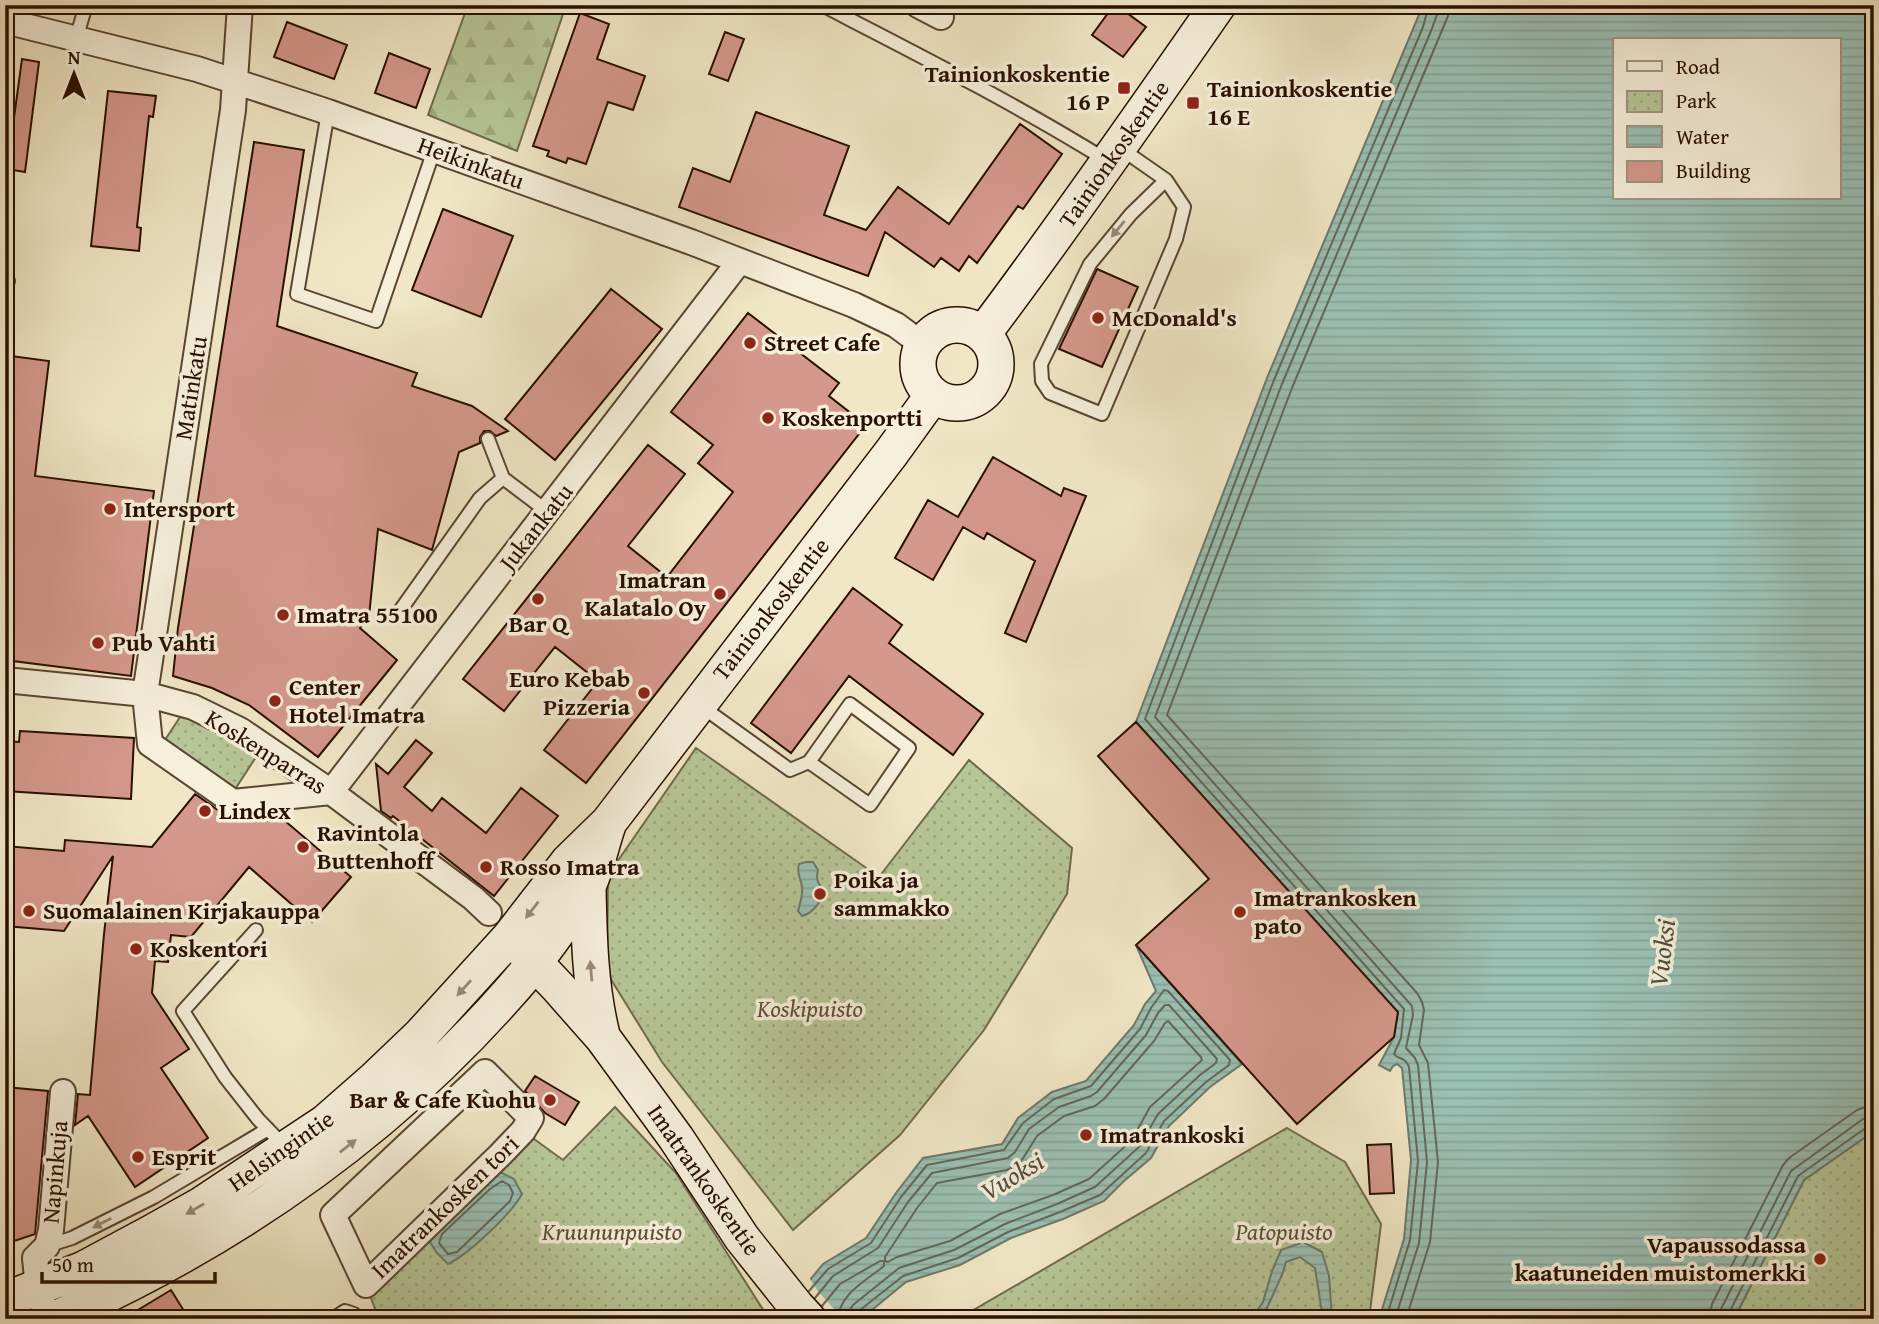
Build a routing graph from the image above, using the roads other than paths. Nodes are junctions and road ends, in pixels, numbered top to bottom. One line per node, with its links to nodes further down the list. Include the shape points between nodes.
1 (86, 5): 8 (lane)
2 (240, 5): 9 (street, Matinkatu)
3 (822, 5): 12 (lane)
4 (918, 5): 6 (street)
5 (1218, 5): 12 (main road, Tainionkoskentie)
6 (941, 17)
7 (5, 21): 8 (street, Heikinkatu)
8 (76, 39): 9 (street, Heikinkatu)
9 (236, 82): 10 (street, Heikinkatu); 23 (street, Matinkatu)
10 (328, 112): 11 (street, Heikinkatu); 11 (lane, via 297,294 376,321)
11 (434, 150): 14 (street, Heikinkatu)
12 (1114, 155): 13 (lane); 15 (main road, Tainionkoskentie)
13 (1166, 180): 13 (lane, one-way to 13, via 1090,264 1041,364 1042,381 1050,393 1102,414 1176,239 1184,207)
14 (739, 262): 16 (street, Heikinkatu, via 854,305 896,325); 20 (street, Jukankatu)
15 (983, 334): 16 (main road, via 957,324 932,334); 17 (main road, via 997,360 988,389 961,404)
16 (923, 345): 17 (main road, via 918,372)
17 (933, 395): 24 (main road, Tainionkoskentie)
18 (488, 439): 19 (lane)
19 (503, 478): 20 (lane); 21 (lane, via 480,498)
20 (548, 512): 26 (street, Jukankatu)
21 (397, 615)
22 (5, 680): 23 (street, Koskenparras)
23 (145, 694): 26 (street, Koskenparras, via 193,707 240,730); 26 (street, Matinkatu, via 150,744 233,802)
24 (698, 704): 25 (lane, via 790,770); 27 (main road, Tainionkoskentie)
25 (809, 762): 25 (lane, via 870,805 909,748 850,704)
26 (331, 792): 29 (street, Koskenparras, via 473,898)
27 (609, 822): 28 (main road, Tainionkoskentie); 29 (main road, Tainionkoskentie, one-way to 29)
28 (588, 888): 31 (main road, Tainionkoskentie); 32 (main road, Imatrankoskentie, one-way to 28, via 592,983)
29 (499, 925): 31 (main road, Imatrankoskentie); 34 (main road, Helsingintie, one-way to 34, via 420,1036)
30 (256, 930): 34 (lane, via 183,1011 225,1077)
31 (536, 963): 32 (main road, Imatrankoskentie); 34 (main road, Helsingintie, one-way to 31, via 348,1146 442,1064)
32 (603, 1038): 42 (main road, Imatrankoskentie, via 743,1238)
33 (63, 1092): 36 (street, Napinkuja)
34 (291, 1156): 36 (lane, one-way to 36, via 154,1197); 38 (main road, Helsingintie, one-way to 38, via 85,1269); 39 (main road, Helsingintie, via 221,1232)
35 (333, 1215): 35 (street, Imatrankosken tori, via 366,1285 501,1154 531,1118 485,1072)
36 (47, 1246): 38 (street, Napinkuja, via 36,1258)
37 (5, 1300): 38 (main road, Helsingintie)
38 (42, 1303)
39 (55, 1319)
40 (333, 1319): 41 (lane, via 345,1311)
41 (356, 1319)
42 (808, 1319)

